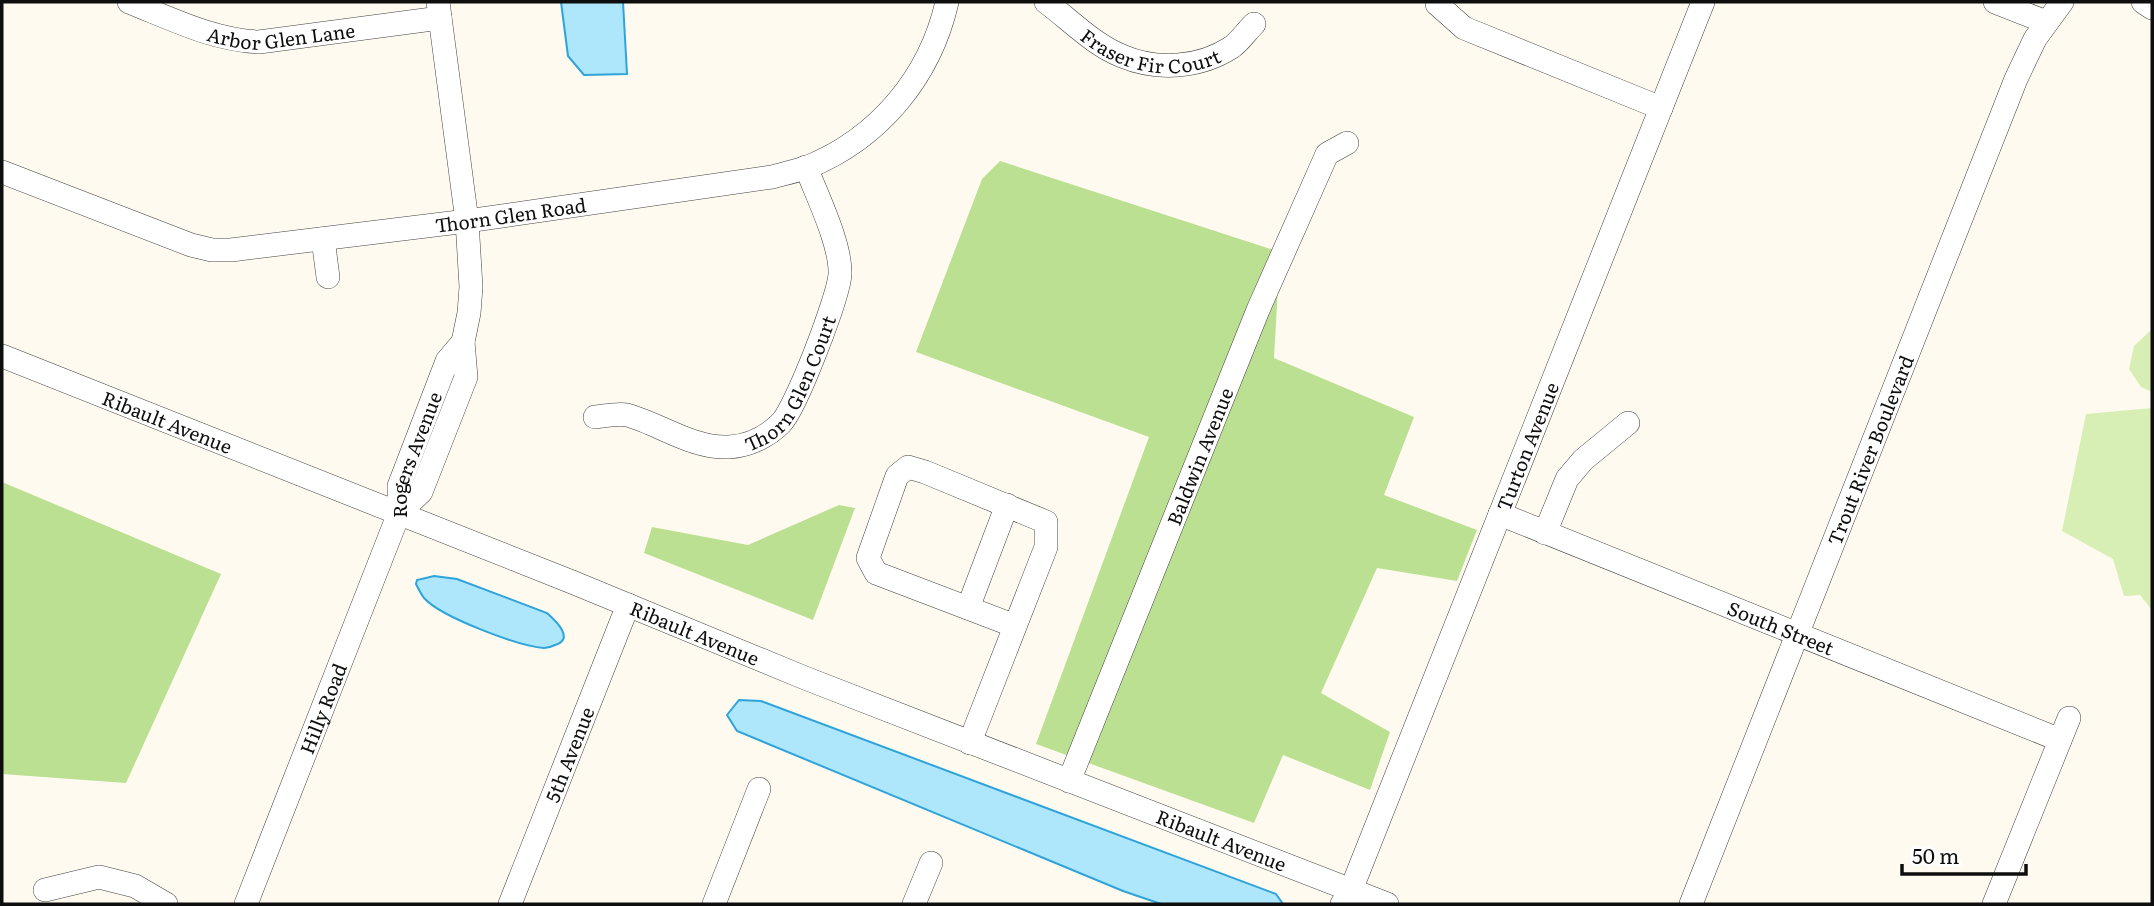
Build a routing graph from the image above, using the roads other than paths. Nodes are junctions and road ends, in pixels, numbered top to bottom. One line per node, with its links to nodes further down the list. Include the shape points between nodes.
1 (130, 2): 10 (street, Arbor Glen Lane, via 212,34 259,42)
2 (947, 2): 15 (street, Thorn Glen Road, via 919,76 891,111 859,139)
3 (1046, 2): 12 (street, Fraser Fir Court, via 1102,45 1146,64 1175,66 1206,60 1234,46)
4 (1703, 2): 13 (street, Turton Avenue)
5 (1995, 2): 11 (street)
6 (2063, 2): 11 (street, Trout River Boulevard)
7 (2143, 2): 9 (street)
8 (1437, 4): 13 (street, via 1464,28)
9 (2152, 8)
10 (439, 10): 17 (street, Rogers Avenue)
11 (2046, 22): 30 (street, Trout River Boulevard, via 2002,114)
12 (1254, 24)
13 (1661, 108): 25 (street, Turton Avenue)
14 (1347, 143): 34 (street, Baldwin Avenue, via 1327,155 1258,310)
15 (806, 167): 17 (street, Thorn Glen Road, via 772,177); 21 (street, Thorn Glen Court, via 838,252 840,274 837,295 783,421 744,445 725,447 706,445 624,414)
16 (2, 172): 18 (street, Thorn Glen Road, via 212,250)
17 (467, 221): 18 (street, Thorn Glen Road); 24 (street, Rogers Avenue, via 471,287 463,342 466,377 421,492)
18 (323, 239): 19 (street)
19 (328, 277)
20 (2, 356): 24 (street, Ribault Avenue)
21 (595, 417)
22 (1628, 423): 26 (street, via 1567,479)
23 (1007, 505): 28 (street); 28 (street, via 908,467 897,476 868,558 876,573); 29 (street, via 1046,522 1046,547)
24 (399, 513): 27 (street, Ribault Avenue); 40 (street, Hilly Road)
25 (1500, 514): 26 (street, South Street); 38 (street, Turton Avenue)
26 (1545, 533): 30 (street, South Street)
27 (628, 605): 33 (street, Ribault Avenue); 41 (street, 5th Avenue)
28 (968, 608): 29 (street)
29 (1015, 626): 33 (street)
30 (1798, 635): 32 (street, South Street); 45 (street, Trout River Boulevard)
31 (2069, 718): 32 (street)
32 (2060, 740): 46 (street)
33 (970, 743): 34 (street, Ribault Avenue)
34 (1069, 781): 38 (street, Ribault Avenue)
35 (759, 789): 42 (street)
36 (931, 863): 43 (street)
37 (45, 890): 39 (street, via 99,877 135,886)
38 (1347, 897): 44 (street, Ribault Avenue)
39 (166, 904)
40 (246, 904)
41 (510, 904)
42 (714, 904)
43 (914, 904)
44 (1387, 904)
45 (1691, 904)
46 (1994, 904)

